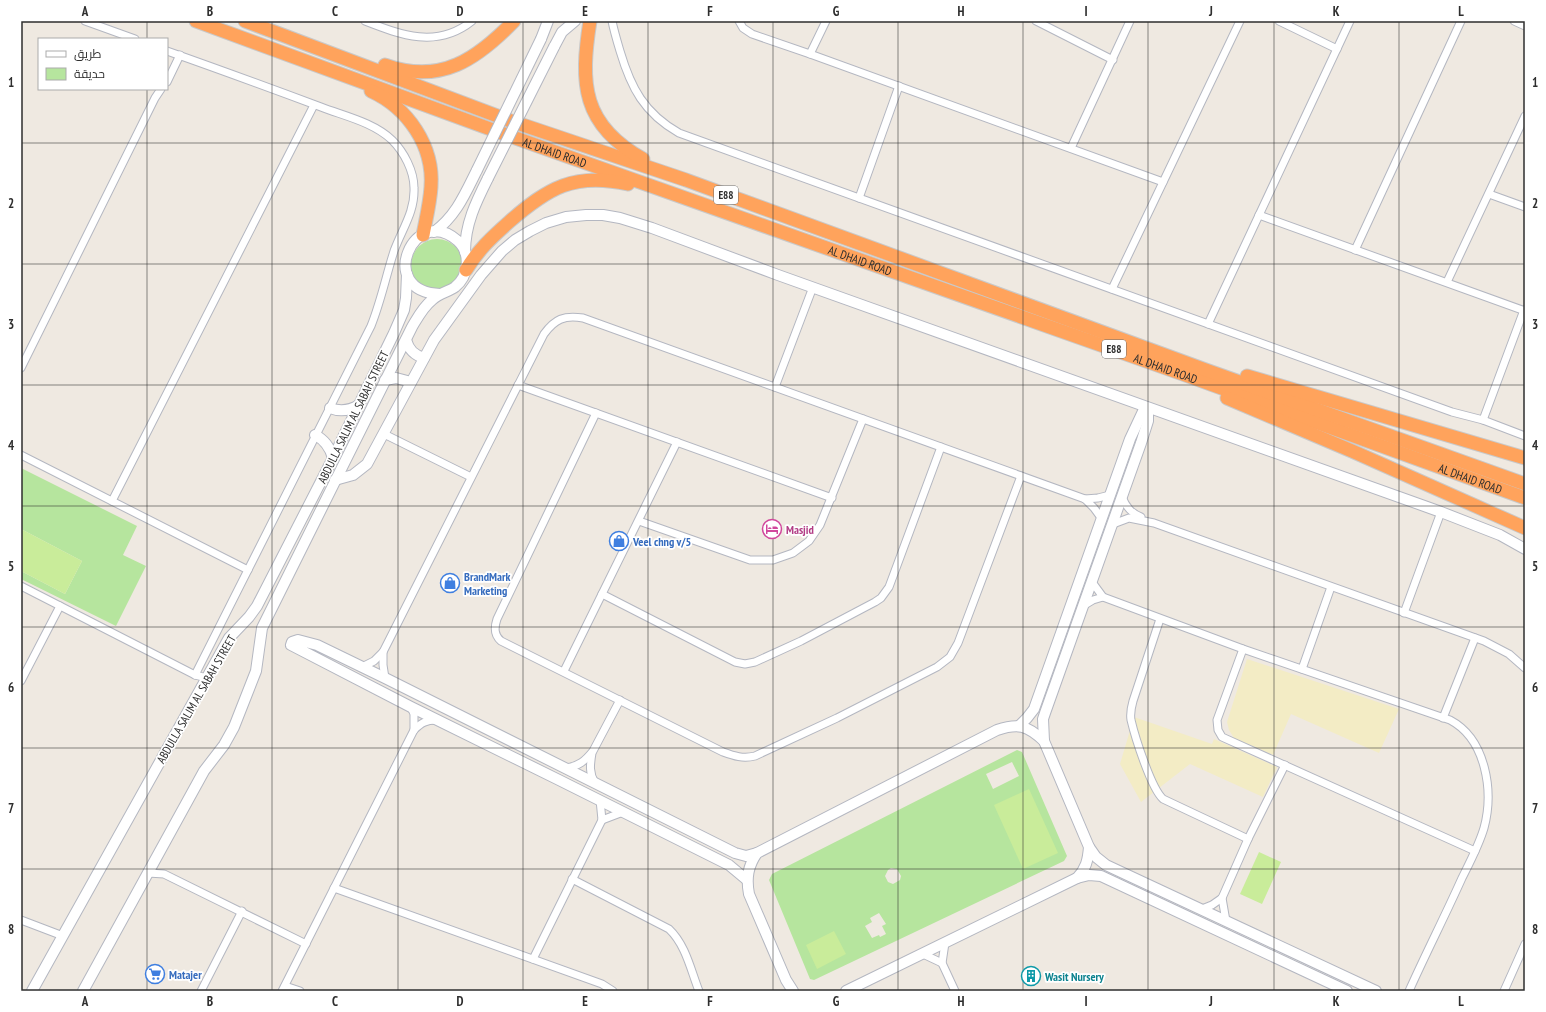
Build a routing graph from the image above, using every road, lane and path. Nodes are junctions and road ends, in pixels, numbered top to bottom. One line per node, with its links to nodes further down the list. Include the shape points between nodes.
1 (85, 21): 24 (street)
2 (196, 21): 23 (highway, AL DHAID ROAD / E88)
3 (245, 21): 37 (highway, AL DHAID ROAD / E88, via 508,120)
4 (258, 21): 7 (highway, via 390,67 424,72 457,66 472,58)
5 (365, 21): 6 (street, via 419,37 444,35)
6 (472, 21)
7 (514, 21)
8 (548, 21): 44 (street, bridge, via 542,39 456,211 442,226)
9 (575, 21): 46 (street, bridge, via 562,32 488,178 469,220)
10 (590, 21): 37 (highway, via 584,66 586,83 589,99 604,128 629,151)
11 (739, 21): 25 (street, via 743,28 752,34)
12 (743, 21): 25 (street)
13 (826, 21): 28 (street)
14 (1036, 21): 30 (street)
15 (1130, 21): 30 (street)
16 (1240, 21): 38 (street)
17 (1279, 21): 26 (street)
18 (1350, 21): 26 (street)
19 (1461, 21): 45 (street)
20 (1514, 21): 22 (street)
21 (611, 22): 40 (street, via 635,91 647,108 671,128 691,138)
22 (1525, 26)
23 (213, 27): 41 (highway, AL DHAID ROAD / E88); 44 (highway, via 274,56 366,89 382,96 396,107 419,134 426,151 431,186)
24 (132, 38)
25 (772, 40): 28 (street)
26 (1337, 49): 43 (street)
27 (168, 51): 29 (street)
28 (810, 54): 32 (street)
29 (180, 56): 31 (street); 34 (street)
30 (1112, 60): 36 (street)
31 (168, 80)
32 (899, 86): 36 (street); 40 (street)
33 (160, 90): 57 (street)
34 (314, 105): 67 (street, via 367,125 392,140 402,151 414,187 412,210 395,249 377,311); 91 (street)
35 (1525, 116): 39 (street)
36 (1071, 148): 38 (street)
37 (686, 180): 58 (highway, AL DHAID ROAD / E88)
38 (1163, 182): 51 (street)
39 (1489, 194): 42 (street); 49 (street)
40 (859, 198): 51 (street)
41 (703, 204): 47 (highway, via 673,199 613,181 578,182 545,194 530,204 494,235); 59 (highway, AL DHAID ROAD / E88)
42 (1525, 207)
43 (1259, 215): 45 (street); 54 (street)
44 (428, 234): 46 (street, via 444,233 453,237); 48 (street, via 415,240 408,252 405,265)
45 (1355, 250): 49 (street)
46 (465, 252): 47 (street)
47 (466, 270): 52 (street, via 457,286)
48 (407, 274): 52 (street, via 416,287); 65 (street, ABDULLA SALIM AL SABAH STREET, via 404,310)
49 (1447, 282): 53 (street)
50 (813, 287): 56 (street, via 636,222 603,215 566,217 530,231 502,251 454,312); 63 (street); 64 (street)
51 (1112, 289): 54 (street)
52 (440, 294): 55 (street, ABDULLA SALIM AL SABAH STREET, via 417,317)
53 (1525, 311): 71 (street)
54 (1208, 324): 71 (street, via 1462,415)
55 (406, 340): 56 (street, via 414,354); 60 (street, ABDULLA SALIM AL SABAH STREET)
56 (424, 358): 61 (street)
57 (21, 368)
58 (1206, 370): 81 (highway, via 1238,373); 85 (highway, AL DHAID ROAD / E88)
59 (1180, 372): 89 (highway, AL DHAID ROAD / E88); 92 (highway, via 1214,393)
60 (385, 380): 61 (street, via 396,378); 84 (street, ABDULLA SALIM AL SABAH STREET)
61 (411, 382): 72 (street)
62 (518, 385): 63 (street, via 550,325 571,316 583,318); 68 (street); 83 (street)
63 (775, 386): 70 (street)
64 (1127, 400): 66 (street); 75 (street, via 1132,406 1134,417)
65 (359, 405): 67 (street, via 341,411); 80 (street, ABDULLA SALIM AL SABAH STREET)
66 (1147, 407): 69 (street); 75 (street); 77 (street, via 1148,422)
67 (330, 408): 73 (street)
68 (596, 413): 76 (street); 119 (street, via 494,626 497,638 501,641)
69 (1167, 414): 77 (street, via 1153,422); 93 (street)
70 (863, 419): 78 (street); 88 (street)
71 (1483, 420): 74 (street)
72 (384, 434): 83 (street); 84 (street, via 363,469)
73 (315, 435): 80 (street, via 329,446); 101 (street)
74 (1525, 436)
75 (1131, 439): 77 (street); 86 (street)
76 (677, 442): 88 (street); 95 (street)
77 (1141, 444): 87 (street)
78 (941, 447): 82 (street); 105 (street, via 885,593 875,602 755,662 736,662)
79 (21, 455): 91 (street)
80 (333, 458): 109 (street, ABDULLA SALIM AL SABAH STREET)
81 (1525, 458)
82 (1021, 476): 90 (street); 126 (street, via 958,643 950,657 936,667 837,718 748,758 722,752)
83 (471, 477): 115 (street)
84 (335, 480): 112 (street, ABDULLA SALIM AL SABAH STREET)
85 (1525, 484)
86 (1110, 494): 90 (street); 94 (street)
87 (1122, 497): 96 (street, via 1132,512); 97 (street)
88 (832, 498): 95 (street, via 816,534 793,554 773,560 750,560)
89 (1525, 498)
90 (1085, 499): 94 (street)
91 (112, 501): 101 (street)
92 (1486, 511): 98 (highway); 99 (highway)
93 (1440, 512): 100 (street, via 1490,530); 110 (street)
94 (1102, 518): 124 (street)
95 (639, 521): 105 (street)
96 (1154, 523): 97 (street, via 1129,518); 104 (street)
97 (1113, 524): 102 (street)
98 (1525, 528)
99 (1525, 538)
100 (1525, 549)
101 (248, 570): 120 (street)
102 (1092, 582): 106 (street); 108 (street)
103 (21, 586): 107 (street)
104 (1331, 587): 110 (street); 118 (street)
105 (602, 594): 119 (street)
106 (1103, 597): 108 (street); 111 (street)
107 (60, 606): 120 (street); 122 (street)
108 (1083, 606): 125 (street)
109 (253, 613): 112 (street, via 262,614); 123 (street, ABDULLA SALIM AL SABAH STREET, via 229,638)
110 (1404, 613): 113 (street)
111 (1160, 619): 114 (street); 140 (street, via 1131,714 1152,784 1163,799)
112 (262, 628): 146 (street, ABDULLA SALIM AL SABAH STREET, via 256,671 234,726 224,745 204,771)
113 (1475, 638): 117 (street, via 1496,646); 128 (street)
114 (1243, 649): 118 (street); 134 (street, via 1218,714 1218,730 1222,737)
115 (383, 652): 116 (street, via 374,661); 121 (street)
116 (362, 667): 121 (street); 127 (street, via 317,645 295,640 291,645)
117 (1525, 668)
118 (1302, 669): 128 (street)
119 (564, 672): 126 (street)
120 (195, 675): 123 (street)
121 (386, 678): 135 (street)
122 (21, 680)
123 (205, 681): 160 (street, ABDULLA SALIM AL SABAH STREET)
124 (1040, 691): 125 (street, via 1044,695); 130 (street, via 1034,709)
125 (1051, 695): 132 (street, via 1044,719)
126 (620, 700): 133 (street)
127 (410, 707): 129 (street); 131 (street, via 414,714)
128 (1442, 718): 143 (street, via 1468,733 1479,752 1485,773 1488,795 1486,817)
129 (437, 720): 131 (street, via 427,720); 137 (street)
130 (1019, 726): 132 (street, via 1034,732); 144 (street, via 1011,725 997,730)
131 (414, 730): 154 (street)
132 (1044, 741): 142 (street)
133 (593, 751): 135 (street, via 584,762); 136 (street, via 590,764)
134 (1285, 765): 140 (street); 143 (street)
135 (566, 768): 136 (street)
136 (595, 784): 141 (street)
137 (600, 800): 138 (street); 139 (street)
138 (623, 812): 139 (street); 145 (street)
139 (602, 820): 150 (street)
140 (1248, 840): 155 (street)
141 (716, 844): 144 (street, via 741,855); 145 (street)
142 (1089, 847): 149 (street, via 1086,865); 153 (street, via 1100,862)
143 (1475, 851): 179 (street)
144 (757, 853): 151 (street, via 750,866)
145 (708, 855): 151 (street, via 734,868)
146 (154, 862): 147 (street, ABDULLA SALIM AL SABAH STREET); 148 (street)
147 (148, 873): 148 (street); 169 (street, ABDULLA SALIM AL SABAH STREET)
148 (164, 874): 157 (street)
149 (1077, 878): 152 (street, via 1095,875); 161 (street)
150 (572, 879): 165 (street); 173 (street, via 669,929 683,949)
151 (747, 880): 174 (street, via 749,894)
152 (1119, 884): 153 (street, via 1121,879); 177 (street)
153 (1149, 884): 156 (street)
154 (334, 888): 162 (street); 165 (street)
155 (1222, 898): 156 (street); 159 (street)
156 (1202, 909): 159 (street)
157 (242, 911): 162 (street); 170 (street)
158 (21, 920): 160 (street)
159 (1226, 921): 178 (street)
160 (63, 936): 168 (street, ABDULLA SALIM AL SABAH STREET)
161 (944, 943): 164 (street); 166 (street)
162 (306, 944): 167 (street)
163 (1525, 944): 180 (street)
164 (923, 954): 166 (street); 175 (street)
165 (533, 959): 172 (street, via 602,984)
166 (942, 963): 176 (street)
167 (284, 988): 171 (street)
168 (32, 991)
169 (83, 991)
170 (201, 991)
171 (300, 991)
172 (613, 991)
173 (699, 991)
174 (793, 991)
175 (846, 991)
176 (954, 991)
177 (1347, 991)
178 (1376, 991)
179 (1409, 991)
180 (1504, 991)

